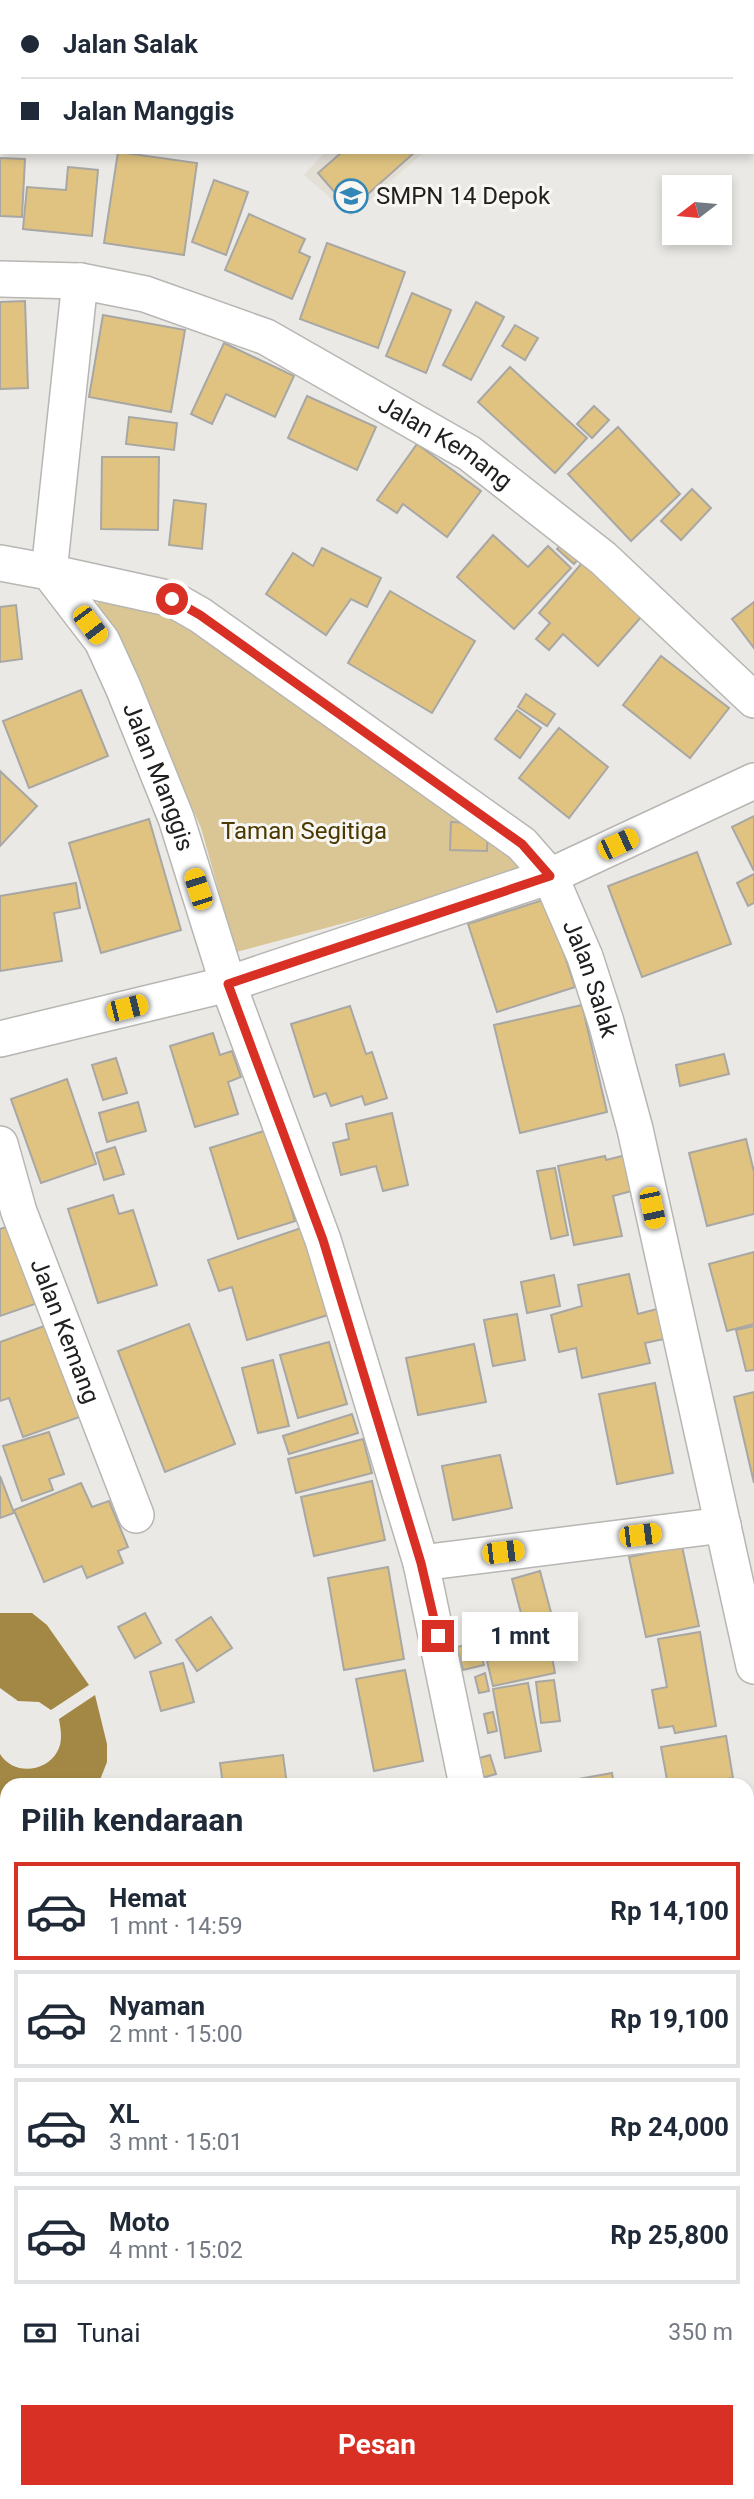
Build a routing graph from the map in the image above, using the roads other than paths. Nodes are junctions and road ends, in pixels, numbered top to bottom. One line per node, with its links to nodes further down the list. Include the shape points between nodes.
1 (0, 279): 2 (street, Jalan Kemang)
2 (80, 281): 4 (street); 5 (street, Jalan Kemang, via 145,294 266,337 469,453 603,558)
3 (0, 563): 4 (street)
4 (49, 572): 7 (street, Jalan Salak, via 172,599 200,615 522,844); 8 (street, Jalan Manggis, via 102,641 122,687 176,818)
5 (754, 700)
6 (754, 781): 7 (street)
7 (550, 876): 8 (street); 12 (street, Jalan Salak, via 585,957 627,1102)
8 (228, 984): 9 (street); 13 (street, Jalan Manggis, via 323,1240)
9 (0, 1039)
10 (0, 1144): 11 (street, Jalan Kemang, via 19,1212)
11 (136, 1516)
12 (723, 1525): 13 (street); 14 (street, Jalan Salak)
13 (421, 1563): 15 (street, Jalan Manggis)
14 (754, 1666)
15 (466, 1778)

